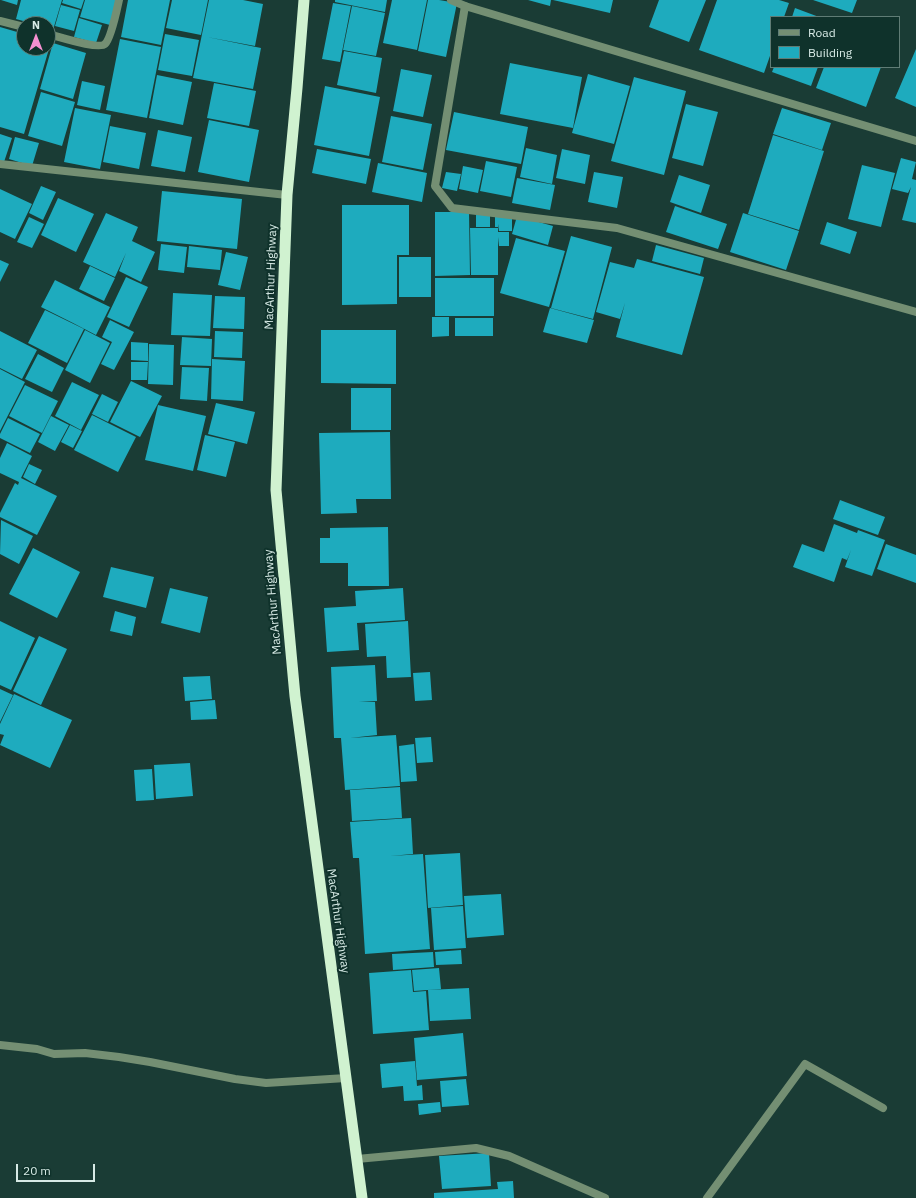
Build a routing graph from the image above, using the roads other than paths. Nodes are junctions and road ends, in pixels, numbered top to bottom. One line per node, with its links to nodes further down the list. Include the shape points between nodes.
1 (119, 0): 7 (street, via 106,44 92,46)
2 (304, 0): 10 (highway, MacArthur Highway)
3 (451, 0): 4 (street)
4 (465, 6): 8 (street); 11 (street, via 435,186 452,208 617,228)
5 (0, 21): 6 (street)
6 (16, 25)
7 (56, 36)
8 (916, 141)
9 (0, 164): 10 (street)
10 (287, 195): 13 (highway, MacArthur Highway, via 276,490 295,696)
11 (916, 312)
12 (0, 1045): 13 (street, via 37,1049 54,1054 85,1053 119,1057 235,1080 266,1083)
13 (346, 1078): 15 (highway, MacArthur Highway)
14 (883, 1108): 18 (street, via 805,1064)
15 (357, 1159): 16 (highway, MacArthur Highway); 17 (street, via 476,1148 509,1156)
16 (362, 1198)
17 (605, 1198)
18 (706, 1198)

